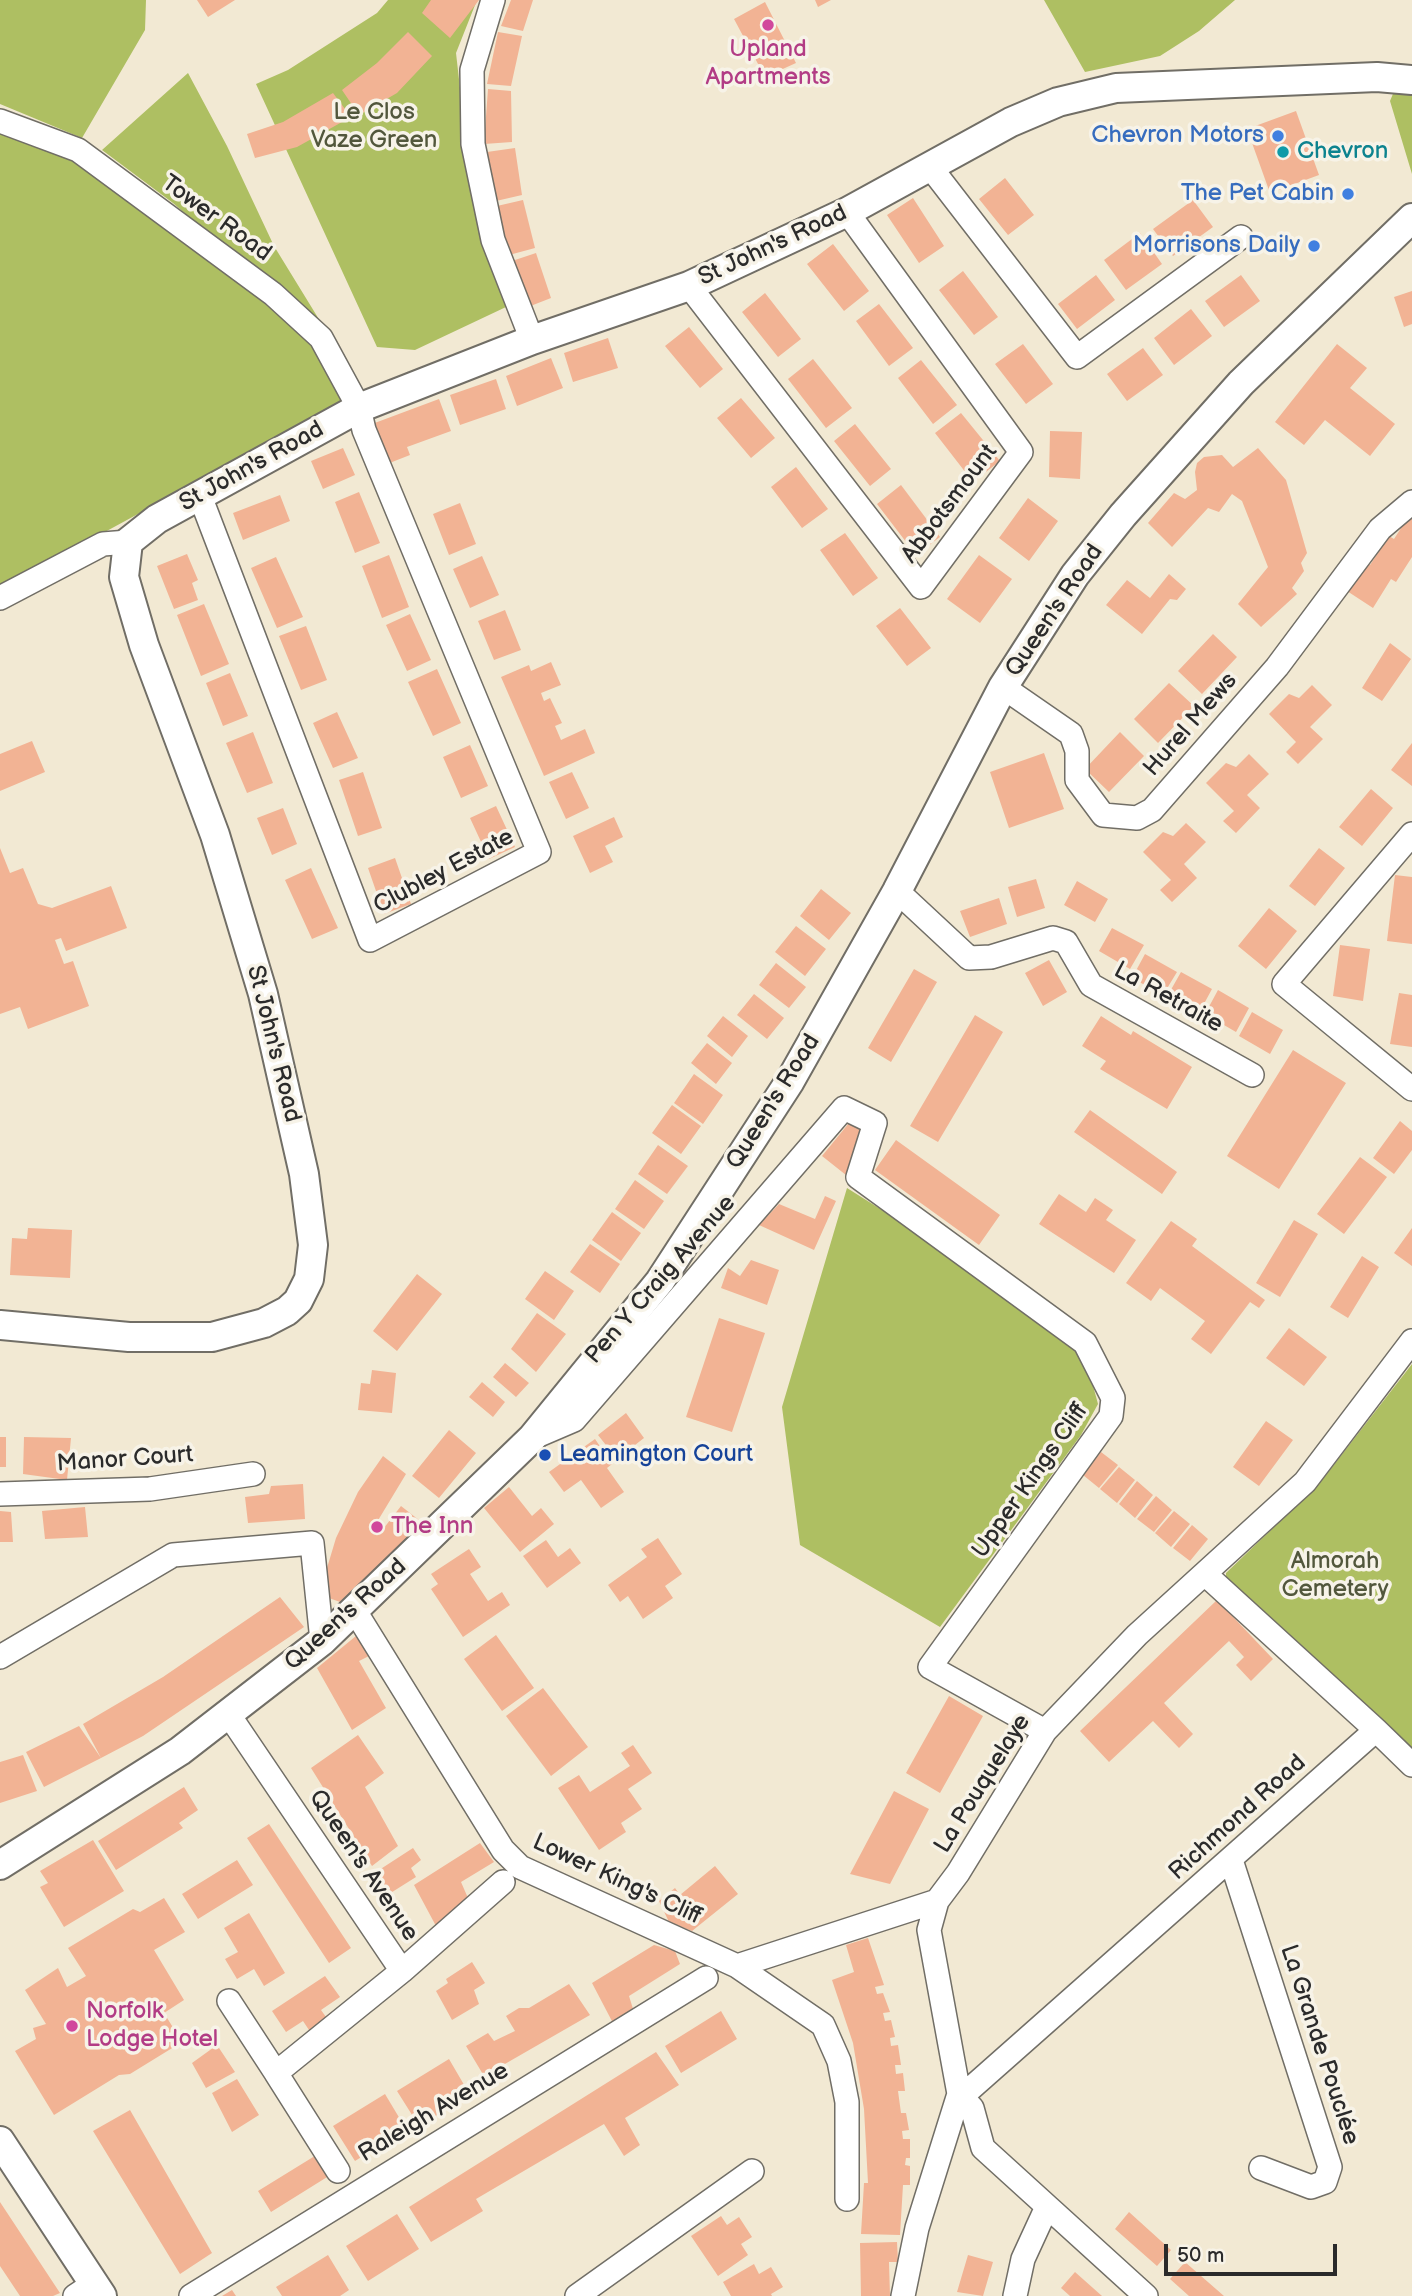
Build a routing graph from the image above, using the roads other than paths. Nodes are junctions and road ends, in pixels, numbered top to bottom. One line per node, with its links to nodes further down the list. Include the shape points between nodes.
1 (493, 0): 9 (street, via 472,70 473,145 494,240)
2 (1412, 80): 4 (main road, St John's Road, via 1377,77 1116,88 1058,102 1011,121)
3 (0, 121): 10 (street, Tower Road, via 78,150 273,294 321,338)
4 (931, 168): 5 (main road, St John's Road); 7 (street, via 1077,357)
5 (847, 212): 8 (main road, St John's Road); 8 (street, Abbotsmount, via 1021,453 921,587)
6 (1412, 218): 15 (main road, Queen's Road, via 1241,383 1123,515 1075,575)
7 (1241, 237)
8 (689, 286): 9 (main road, St John's Road)
9 (532, 340): 10 (main road, St John's Road)
10 (359, 408): 11 (main road, St John's Road); 11 (street, Clubley Estate, via 364,430 539,852 370,940)
11 (200, 496): 13 (main road, St John's Road, via 157,519)
12 (1412, 502): 15 (street, Hurel Mews, via 1380,529 1278,667 1152,810 1137,818 1103,815 1077,780 1072,734)
13 (128, 542): 14 (street, via 103,544); 21 (main road, St John's Road, via 124,578 144,645 215,835 263,993 304,1174 313,1245 309,1279 287,1311 264,1323 212,1337 129,1337)
14 (0, 598)
15 (1003, 687): 17 (main road, Queen's Road)
16 (1412, 834): 19 (street, via 1284,984)
17 (897, 891): 18 (street, La Retraite, via 970,958 991,957 1053,938 1066,942 1091,985); 23 (main road, Queen's Road, via 790,1080 660,1281)
18 (1252, 1075)
19 (1412, 1089)
20 (844, 1108): 23 (street, Pen Y Craig Avenue, via 574,1420); 32 (street, Upper Kings Cliff, via 875,1123 858,1177 1086,1343 1113,1398 1111,1416 930,1667)
21 (0, 1325)
22 (1412, 1341): 26 (street, La Pouquelaye, via 1305,1482)
23 (533, 1438): 27 (main road, Queen's Road)
24 (253, 1474): 25 (street, Manor Court, via 150,1489)
25 (0, 1494)
26 (1205, 1574): 31 (street); 32 (street, La Pouquelaye, via 1137,1635)
27 (355, 1611): 28 (main road, Queen's Road); 38 (street, Lower King's Cliff, via 503,1850 520,1867)
28 (322, 1641): 29 (street, via 312,1543 173,1555); 30 (main road, Queen's Road)
29 (0, 1657)
30 (229, 1715): 35 (main road, Queen's Road); 39 (street, Queen's Avenue)
31 (1376, 1730): 33 (street); 34 (street, Richmond Road)
32 (1045, 1731): 37 (street, La Pouquelaye)
33 (1412, 1765)
34 (1231, 1860): 45 (street, Richmond Road); 47 (street, La Grande Pouclée, via 1330,2167 1325,2182 1311,2187)
35 (0, 1865)
36 (503, 1882): 39 (street, Queen's Avenue)
37 (937, 1901): 38 (street); 45 (street, La Pouquelaye, via 929,1930)
38 (737, 1966): 43 (street, Lower King's Cliff)
39 (402, 1971): 44 (street)
40 (706, 1979): 53 (street, Raleigh Avenue)
41 (817, 1997): 43 (street)
42 (229, 2001): 44 (street)
43 (823, 2025): 50 (street, via 839,2061 847,2102)
44 (276, 2073): 48 (street)
45 (959, 2094): 51 (street, via 972,2108 983,2148); 55 (street, La Pouquelaye, via 917,2228)
46 (0, 2141): 52 (main road)
47 (1261, 2168)
48 (338, 2171)
49 (752, 2171): 54 (street)
50 (847, 2199)
51 (1046, 2209): 56 (street, via 1023,2259); 57 (street)
52 (90, 2292)
53 (191, 2296)
54 (577, 2296)
55 (903, 2296)
56 (1015, 2296)
57 (1146, 2296)

